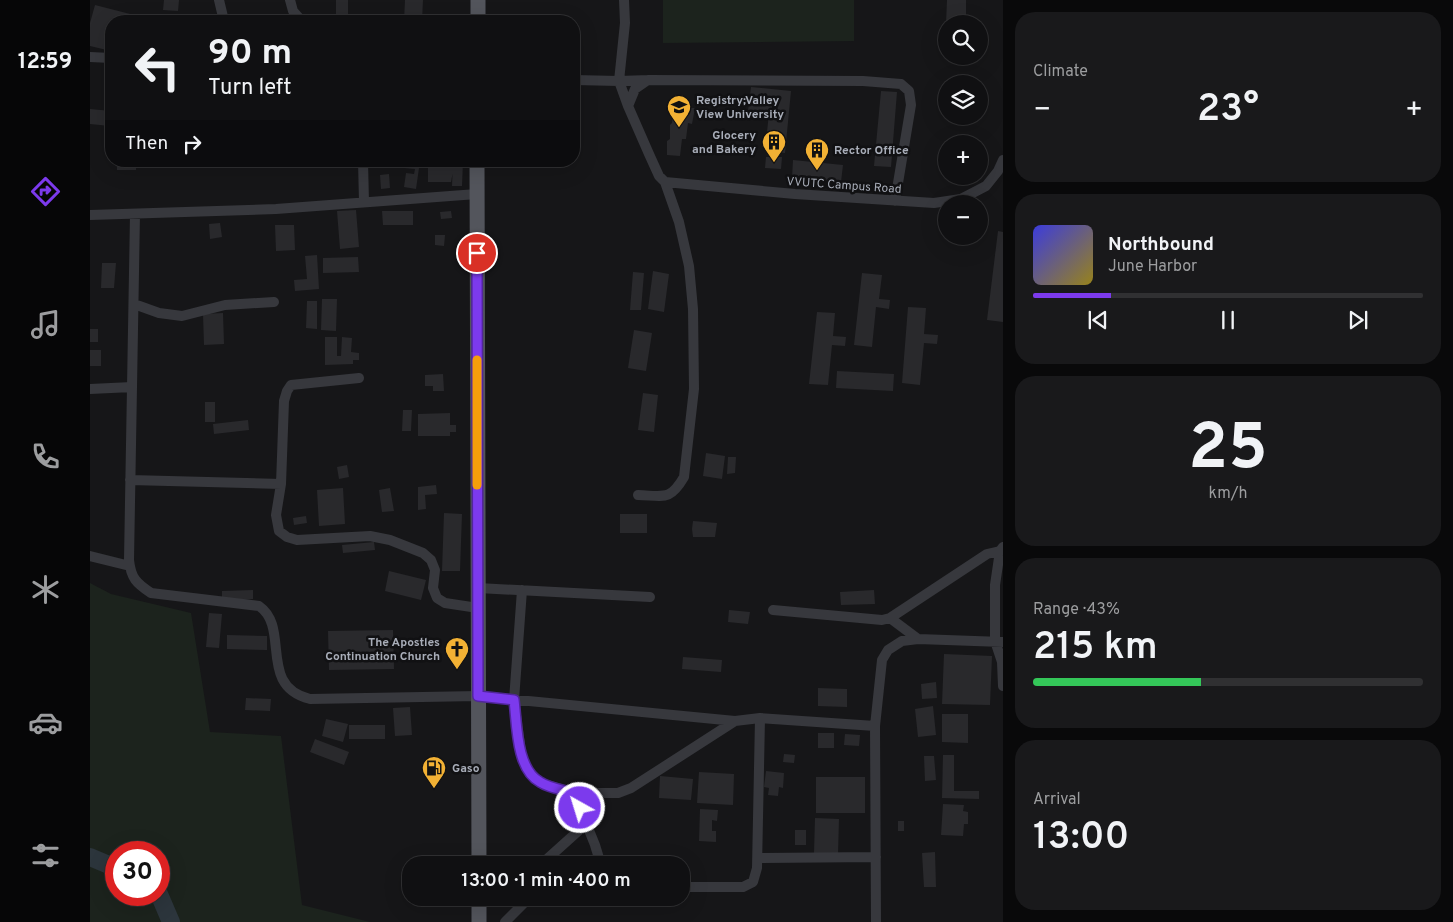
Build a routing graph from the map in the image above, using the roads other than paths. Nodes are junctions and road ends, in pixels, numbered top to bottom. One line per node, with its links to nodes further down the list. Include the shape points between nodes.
1 (219, 0): 5 (street)
2 (290, 0): 6 (street)
3 (478, 0): 7 (main road)
4 (624, 0): 12 (street)
5 (223, 15)
6 (297, 15)
7 (478, 15)
8 (90, 57): 9 (street)
9 (105, 58)
10 (580, 80): 12 (street)
11 (649, 80): 12 (street); 13 (street, via 635,89); 19 (street, via 901,84 909,91 911,105)
12 (619, 81): 13 (street)
13 (628, 106): 17 (street, via 659,176)
14 (1003, 160): 19 (street, VVUTC Campus Road, via 986,186 961,199 934,203)
15 (363, 167): 20 (street)
16 (477, 167): 18 (main road)
17 (665, 182): 19 (street, VVUTC Campus Road); 30 (street, via 689,266 694,389 684,477 677,489 667,496)
18 (476, 194): 20 (street); 34 (main road)
19 (895, 201)
20 (364, 202): 21 (street)
21 (135, 214): 22 (street); 24 (street)
22 (90, 215)
23 (274, 302): 24 (street, via 225,305 182,316 159,313)
24 (134, 304): 26 (street)
25 (359, 378): 29 (street, via 292,385 287,391)
26 (132, 387): 27 (street); 28 (street)
27 (90, 388)
28 (130, 480): 29 (street); 33 (street)
29 (282, 484): 37 (street, via 276,515 278,530 287,536 297,540 370,536 390,540 423,553 431,560 435,570 433,588 436,598 445,603)
30 (638, 495)
31 (1002, 549): 39 (street, via 987,554); 41 (street, via 995,585)
32 (90, 556): 33 (street)
33 (130, 566): 43 (street, via 131,574 151,594 259,606 266,611 271,621 280,675 299,697)
34 (478, 588): 35 (street); 37 (main road)
35 (522, 590): 36 (street); 44 (street)
36 (650, 597)
37 (478, 608): 43 (main road)
38 (773, 610): 39 (street, via 882,620)
39 (890, 618): 40 (street)
40 (918, 639): 41 (street); 47 (street, via 902,642 888,650 882,660)
41 (999, 642): 42 (street)
42 (1003, 686)
43 (478, 696): 44 (street); 50 (main road)
44 (514, 700): 46 (street); 48 (street, via 522,760 531,776 541,783)
45 (760, 718): 46 (street); 47 (street); 54 (street)
46 (735, 721): 48 (street, via 631,788 618,793)
47 (875, 726): 53 (street)
48 (574, 793): 49 (street)
49 (586, 824): 51 (street); 52 (street)
50 (479, 856)
51 (550, 856)
52 (598, 856)
53 (876, 857): 54 (street); 60 (street)
54 (758, 858): 55 (street, via 753,882 743,887)
55 (690, 887)
56 (479, 906): 58 (main road)
57 (521, 906): 59 (street)
58 (479, 922)
59 (505, 922)
60 (876, 922)

